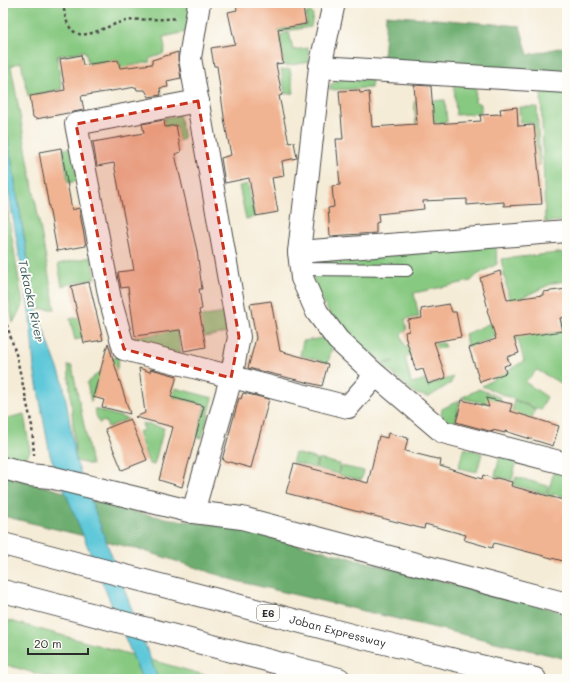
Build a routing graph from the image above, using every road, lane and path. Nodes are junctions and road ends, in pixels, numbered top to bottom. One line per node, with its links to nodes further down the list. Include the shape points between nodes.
1 (63, 3): 3 (path, via 67,23 79,34 120,22 143,18 164,20)
2 (334, 3): 4 (main road)
3 (198, 13): 6 (main road, via 190,58)
4 (320, 67): 5 (main road); 8 (main road)
5 (567, 82)
6 (198, 101): 12 (main road, via 239,337); 12 (main road, via 76,124 110,299 124,348)
7 (567, 232): 8 (main road)
8 (300, 261): 9 (lane); 11 (main road, via 302,278 317,312 338,340)
9 (407, 270)
10 (3, 313): 15 (path, via 16,354 32,426 35,458)
11 (376, 375): 12 (main road, via 348,407); 13 (main road, via 443,432)
12 (231, 378): 16 (main road)
13 (567, 464)
14 (3, 468): 15 (main road)
15 (28, 475): 16 (main road, via 50,477)
16 (193, 512): 19 (main road, via 242,518)
17 (3, 544): 21 (main road, Joban Expressway / E6, via 355,636)
18 (3, 591): 20 (main road)
19 (567, 604)
20 (339, 679)
21 (535, 679)

